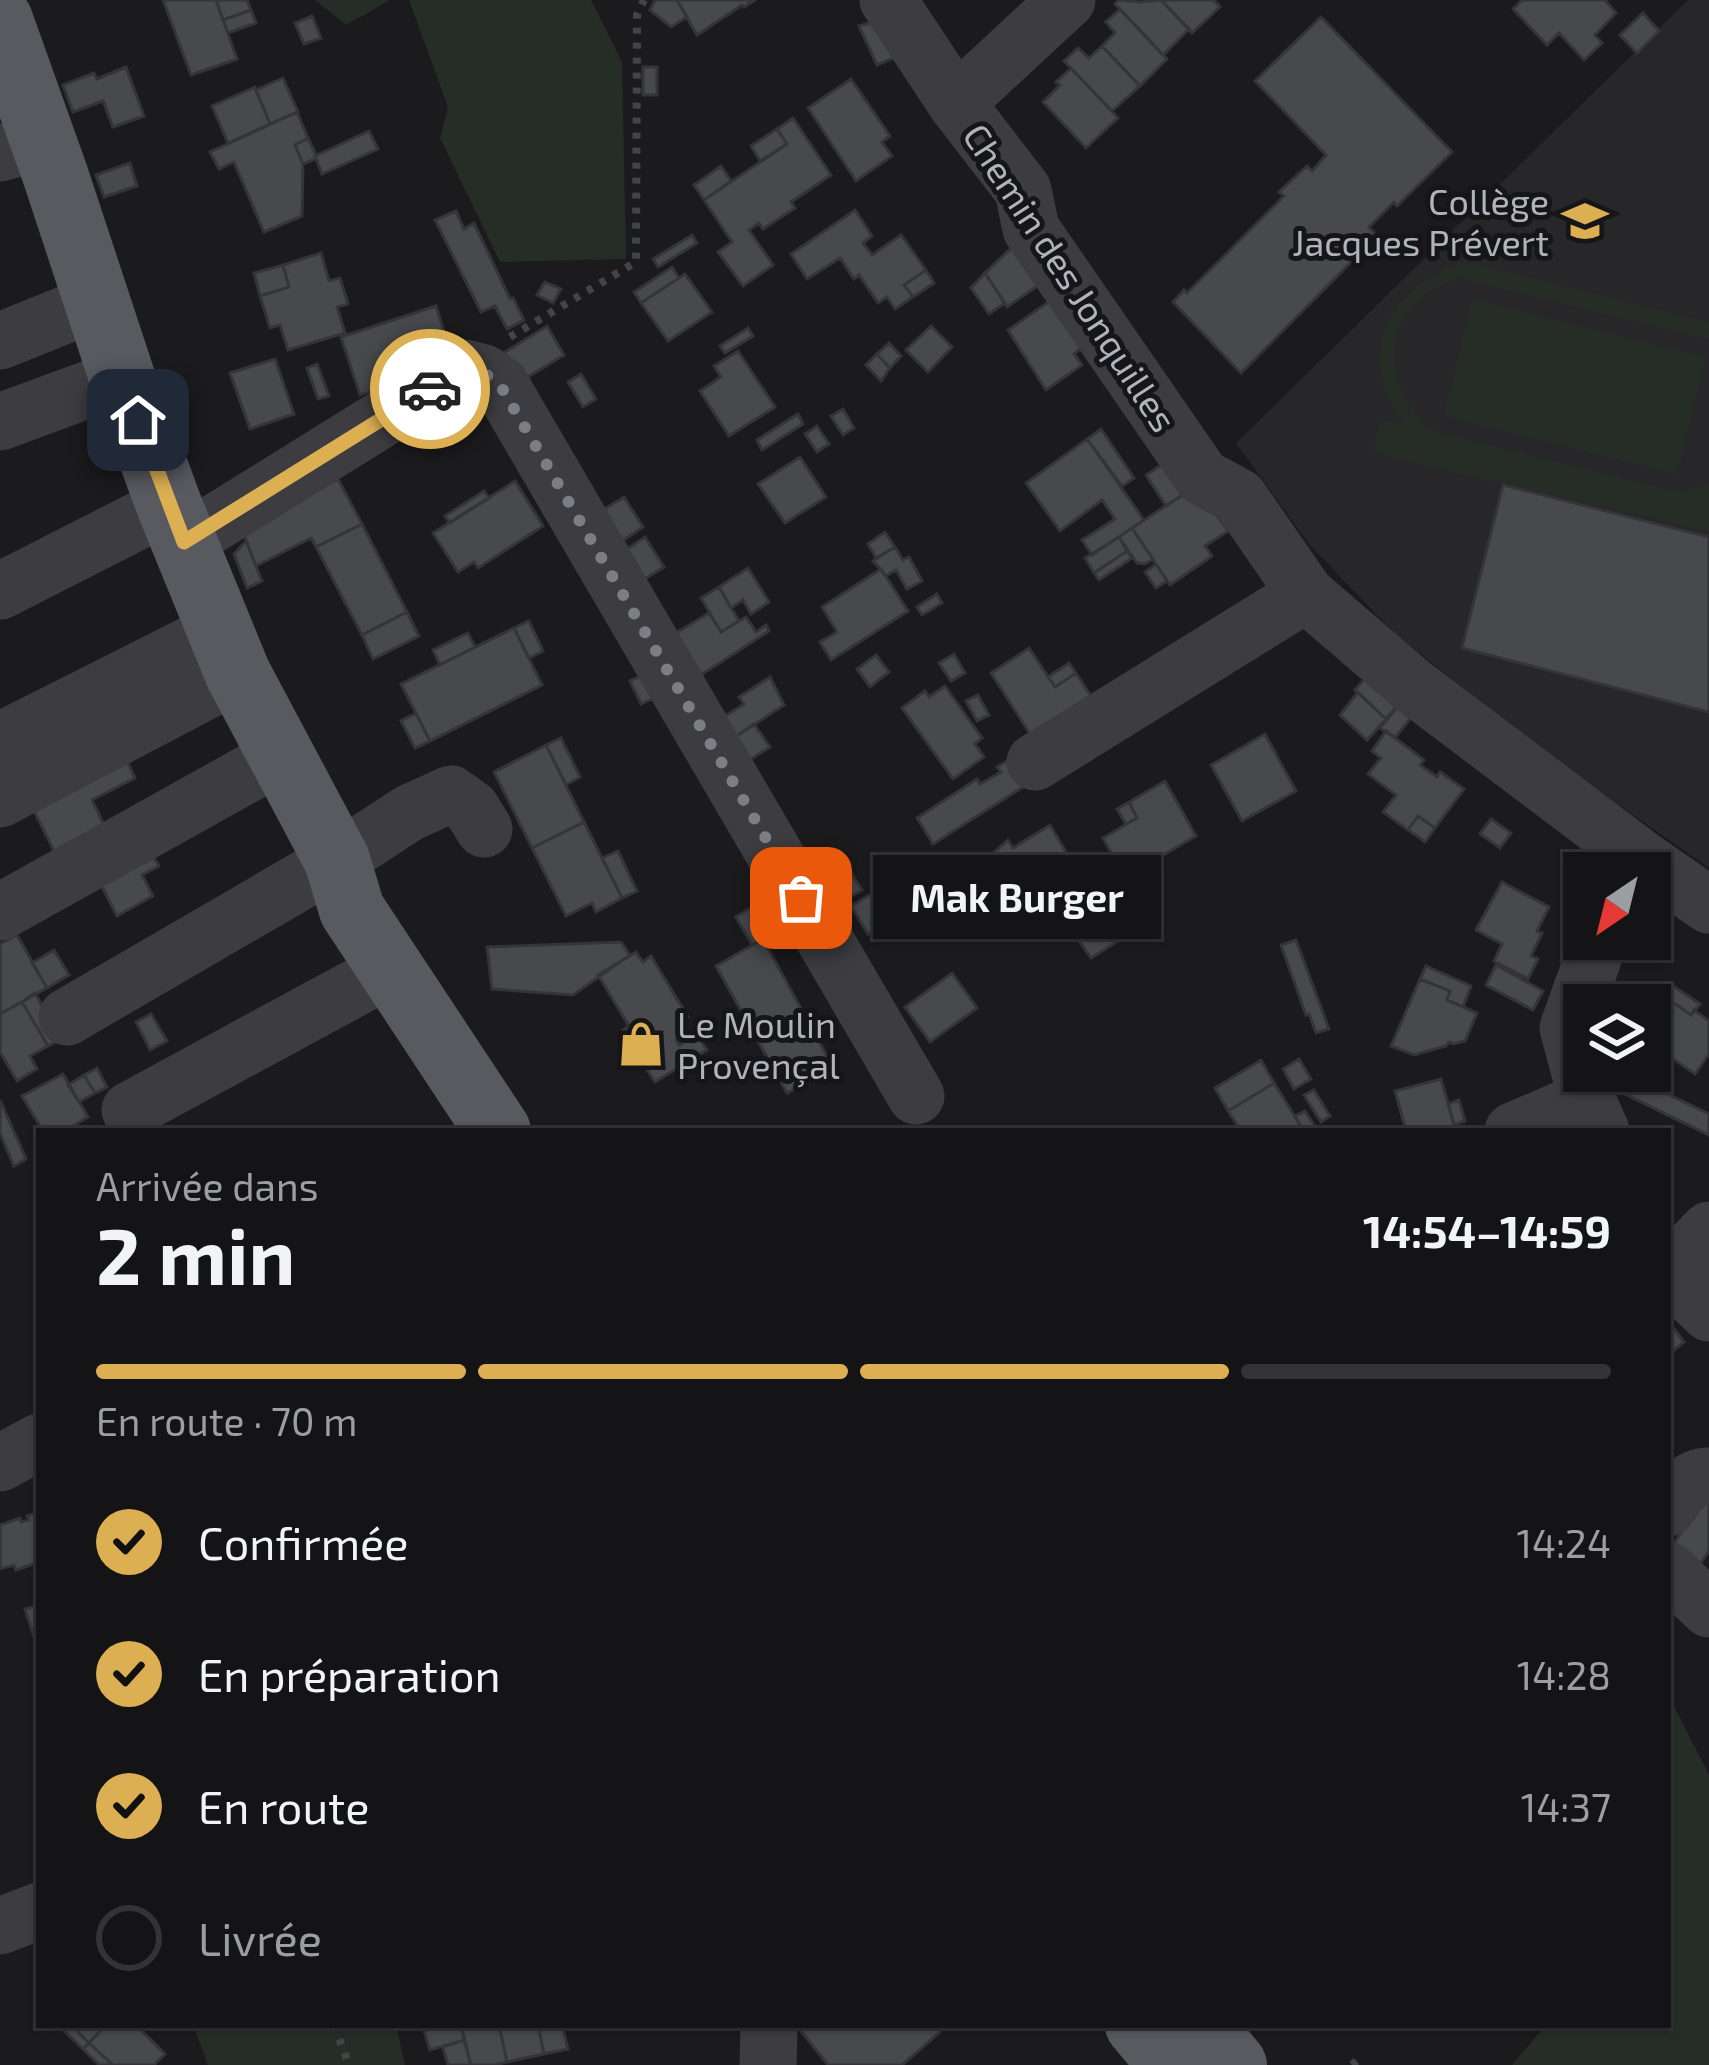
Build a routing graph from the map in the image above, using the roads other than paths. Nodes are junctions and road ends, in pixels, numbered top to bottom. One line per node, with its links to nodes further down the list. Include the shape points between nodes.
1 (888, 0): 4 (street, Chemin des Jonquilles)
2 (1067, 0): 4 (street)
3 (0, 20): 5 (main road)
4 (956, 104): 12 (street, Chemin des Jonquilles, via 1022,190 1031,229 1202,477 1239,497)
5 (22, 147): 6 (main road)
6 (98, 302): 7 (street); 8 (main road)
7 (0, 341)
8 (122, 377): 9 (street); 10 (main road)
9 (0, 422)
10 (177, 523): 11 (street); 13 (main road); 28 (street, via 481,356 484,373 500,385)
11 (0, 591)
12 (1306, 594): 16 (street); 19 (street, Chemin des Jonquilles)
13 (229, 652): 14 (street); 15 (main road); 17 (street)
14 (0, 741)
15 (282, 755): 20 (main road); 23 (street)
16 (1035, 763)
17 (0, 799)
18 (484, 830): 20 (street, via 451,794)
19 (1621, 852)
20 (338, 860): 24 (main road, via 352,910); 26 (street); 31 (main road, via 380,895)
21 (1671, 884): 22 (street, Chemin des Jonquilles)
22 (1709, 904)
23 (1, 912)
24 (383, 959): 27 (street); 30 (main road)
25 (1592, 960): 29 (street, via 1568,1028)
26 (67, 1017)
27 (128, 1096)
28 (916, 1096)
29 (1594, 1115): 32 (street)
30 (496, 1128)
31 (542, 1128)
32 (1528, 1128)
33 (1709, 1230): 34 (street, via 1682,1258 1679,1285)
34 (1709, 1312)
35 (36, 1444): 36 (street)
36 (0, 1463)
37 (1709, 1476): 38 (street, via 1683,1486)
38 (1671, 1504)
39 (1671, 1573): 40 (street)
40 (1709, 1609)
41 (36, 1912): 42 (street)
42 (0, 1926)
43 (1141, 2028): 45 (main road)
44 (1203, 2028): 46 (main road)
45 (1172, 2065)
46 (1234, 2065)

